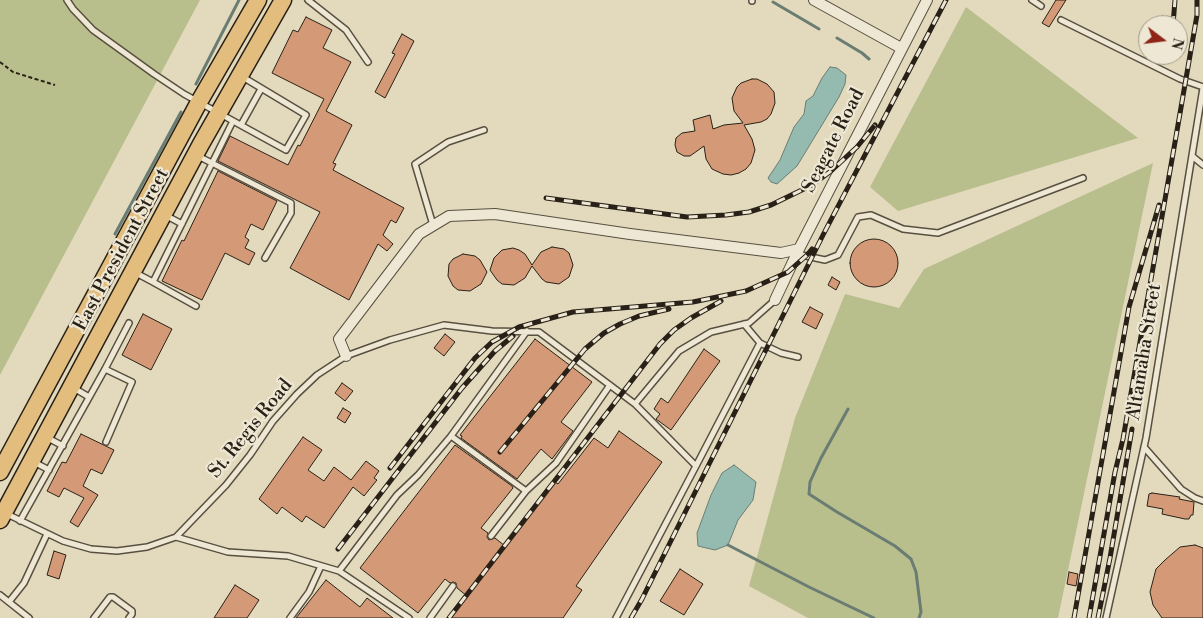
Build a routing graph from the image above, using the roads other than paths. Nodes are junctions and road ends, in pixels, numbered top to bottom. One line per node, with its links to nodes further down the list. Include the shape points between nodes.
1 (67, 0): 15 (lane, via 93,30)
2 (258, 0): 15 (main road, East President Street)
3 (283, 0): 12 (main road, East President Street)
4 (308, 0): 11 (lane, via 346,30)
5 (814, 0): 10 (street)
6 (927, 0): 10 (street, Seagate Road)
7 (1032, 0): 8 (lane)
8 (1041, 6)
9 (1061, 20): 13 (lane)
10 (901, 48): 28 (street, Seagate Road)
11 (368, 62)
12 (240, 75): 14 (lane); 16 (main road, East President Street)
13 (1203, 88): 21 (lane, Altamaha Street)
14 (262, 89): 18 (lane); 18 (lane, via 306,116 286,150)
15 (199, 102): 16 (lane); 53 (main road, East President Street)
16 (219, 113): 17 (lane); 20 (main road, East President Street)
17 (233, 121): 18 (lane); 22 (lane)
18 (241, 125)
19 (484, 130): 27 (lane, via 448,142 414,164)
20 (196, 155): 22 (lane); 25 (main road, East President Street)
21 (1192, 156): 23 (lane); 49 (lane, Altamaha Street)
22 (212, 162): 26 (lane); 29 (lane, via 291,203 291,213)
23 (1203, 165)
24 (1083, 178): 28 (lane, via 938,233 903,229 871,215 858,218 838,255 825,260)
25 (164, 214): 26 (lane); 30 (main road, East President Street)
26 (182, 224): 31 (lane)
27 (434, 226): 28 (street, via 449,216 495,214 781,253); 38 (street, via 418,234 339,339)
28 (798, 251): 32 (street, Seagate Road)
29 (265, 258)
30 (134, 271): 31 (lane); 42 (main road, East President Street)
31 (153, 282): 33 (lane)
32 (776, 300): 35 (lane)
33 (196, 306)
34 (129, 323): 40 (lane)
35 (744, 324): 37 (lane); 44 (lane, via 711,332 679,351)
36 (527, 332): 38 (lane, St. Regis Road, via 444,325); 41 (lane, St. Regis Road, via 539,332); 45 (lane)
37 (760, 343): 39 (lane); 51 (lane)
38 (346, 356): 60 (lane, St. Regis Road, via 296,394 226,485)
39 (798, 357)
40 (106, 369): 43 (lane); 47 (lane, via 132,382)
41 (610, 386): 44 (lane, St. Regis Road); 54 (lane, via 556,463)
42 (71, 387): 43 (lane); 46 (main road, East President Street)
43 (89, 397): 48 (lane)
44 (635, 404): 51 (lane, St. Regis Road)
45 (451, 436): 54 (lane); 62 (lane, via 397,495)
46 (45, 437): 48 (lane); 50 (main road, East President Street)
47 (106, 442)
48 (62, 446): 52 (lane)
49 (1144, 447): 55 (lane, via 1181,489); 73 (lane, Altamaha Street)
50 (32, 461): 52 (lane); 56 (main road, East President Street)
51 (696, 466): 72 (lane)
52 (49, 470): 57 (lane)
53 (0, 472)
54 (526, 491): 59 (lane)
55 (1203, 501)
56 (2, 514): 57 (lane, St. Regis Road)
57 (20, 521): 58 (lane, St. Regis Road)
58 (48, 534): 60 (lane, St. Regis Road, via 91,549 116,551 147,547); 65 (lane, via 24,583)
59 (492, 536)
60 (176, 537): 61 (lane, via 228,552 288,556)
61 (321, 566): 62 (lane); 69 (lane, via 309,592)
62 (339, 571): 70 (lane)
63 (453, 586): 71 (lane)
64 (0, 595): 65 (lane)
65 (9, 602): 66 (lane)
66 (26, 617)
67 (94, 618): 68 (lane, via 110,598 132,611)
68 (129, 618)
69 (290, 618)
70 (409, 618)
71 (430, 618)
72 (616, 618)
73 (1106, 618)

